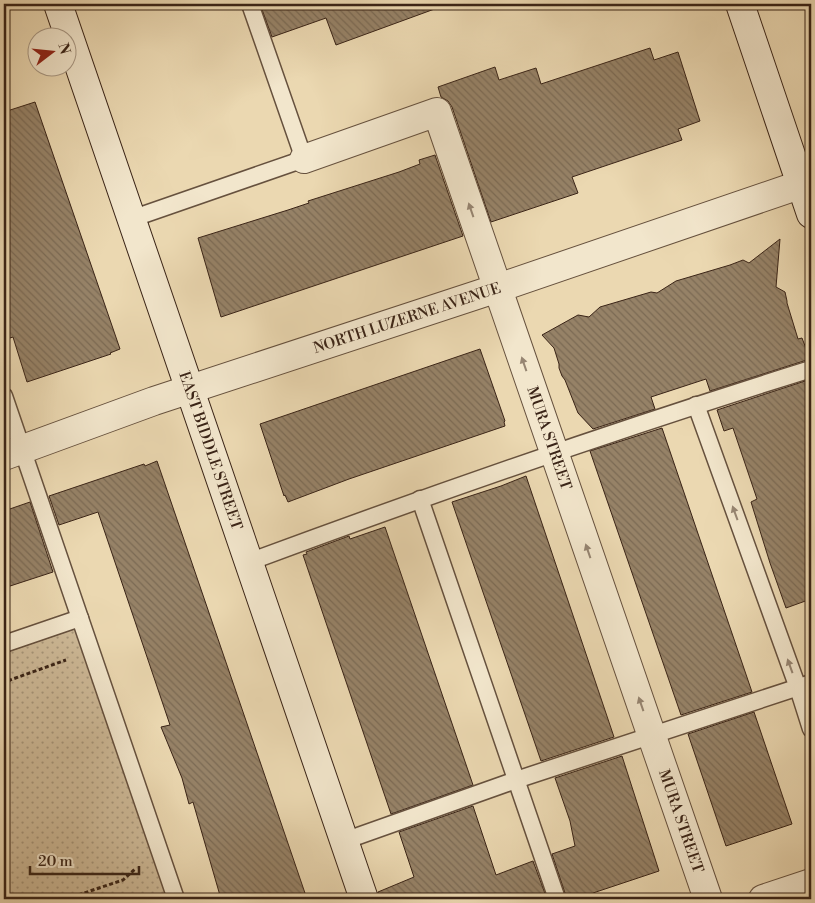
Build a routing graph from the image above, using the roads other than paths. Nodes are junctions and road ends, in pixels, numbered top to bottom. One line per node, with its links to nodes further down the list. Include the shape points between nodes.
1 (58, 4): 7 (street, EAST BIDDLE STREET)
2 (250, 4): 4 (lane)
3 (740, 4): 5 (street)
4 (304, 159): 7 (lane); 8 (street, MURA STREET, one-way to 4, via 437,112)
5 (806, 183): 6 (street); 8 (street, NORTH LUZERNE AVENUE)
6 (811, 214)
7 (131, 219): 10 (street, EAST BIDDLE STREET)
8 (498, 288): 10 (street, NORTH LUZERNE AVENUE); 14 (street, MURA STREET, one-way to 8)
9 (811, 369): 12 (lane)
10 (191, 389): 13 (street, NORTH LUZERNE AVENUE); 16 (street, EAST BIDDLE STREET)
11 (4, 396): 13 (lane)
12 (696, 406): 14 (lane); 19 (lane, one-way to 12)
13 (13, 453): 17 (lane)
14 (554, 453): 15 (lane); 21 (street, MURA STREET, one-way to 14)
15 (420, 499): 16 (lane); 22 (lane)
16 (249, 562): 23 (street, EAST BIDDLE STREET)
17 (80, 618): 18 (lane); 25 (lane)
18 (4, 644)
19 (805, 686): 20 (lane); 21 (lane)
20 (811, 729)
21 (652, 736): 22 (lane); 28 (street, MURA STREET)
22 (516, 780): 23 (lane); 27 (lane)
23 (344, 841): 26 (street, EAST BIDDLE STREET)
24 (811, 883): 29 (street)
25 (176, 899)
26 (364, 899)
27 (557, 899)
28 (708, 899)
29 (763, 899)

